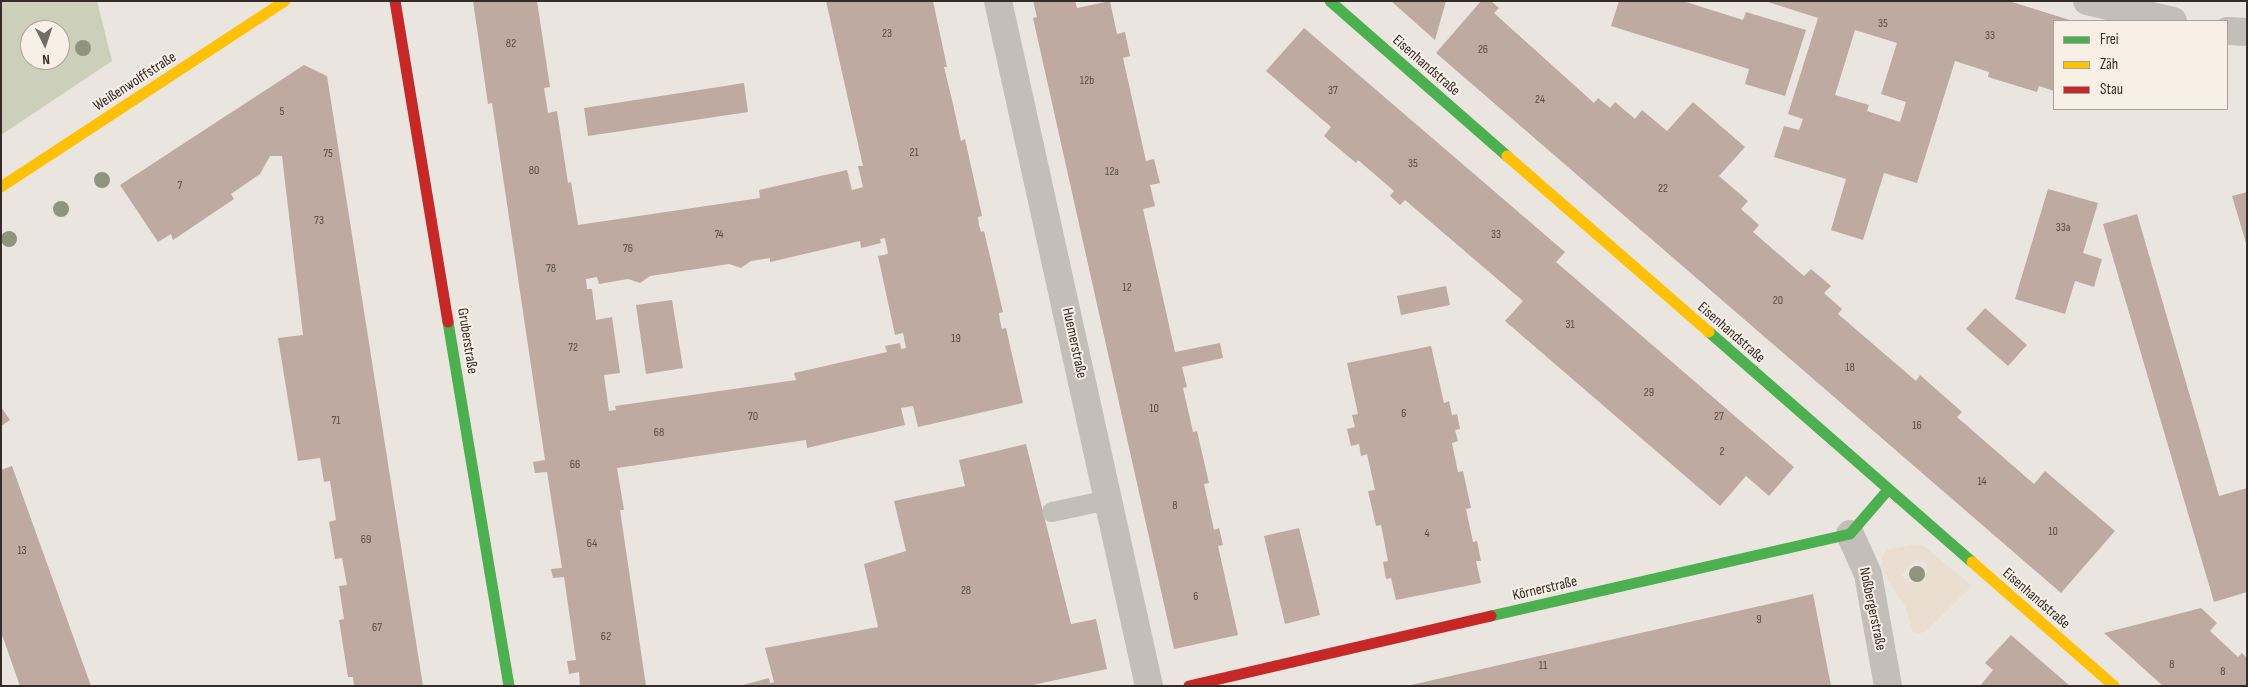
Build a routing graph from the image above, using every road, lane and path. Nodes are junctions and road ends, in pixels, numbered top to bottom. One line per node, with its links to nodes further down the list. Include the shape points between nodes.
1 (285, 1): 9 (street, Weißenwolffstraße)
2 (395, 1): 14 (street, Gruberstraße)
3 (998, 1): 11 (street, Huemerstraße)
4 (1330, 1): 10 (street, Eisenhandstraße)
5 (2087, 1): 6 (street)
6 (2169, 20)
7 (2228, 31): 8 (street)
8 (2247, 32)
9 (1, 187)
10 (1888, 490): 13 (street); 18 (street, Eisenhandstraße)
11 (1108, 500): 12 (lane); 15 (street, Huemerstraße)
12 (1052, 512)
13 (1850, 534): 16 (street, Körnerstraße); 17 (street, Noßbergerstraße, via 1868,574)
14 (509, 686)
15 (1149, 686)
16 (1189, 686)
17 (1888, 686)
18 (2114, 686)

